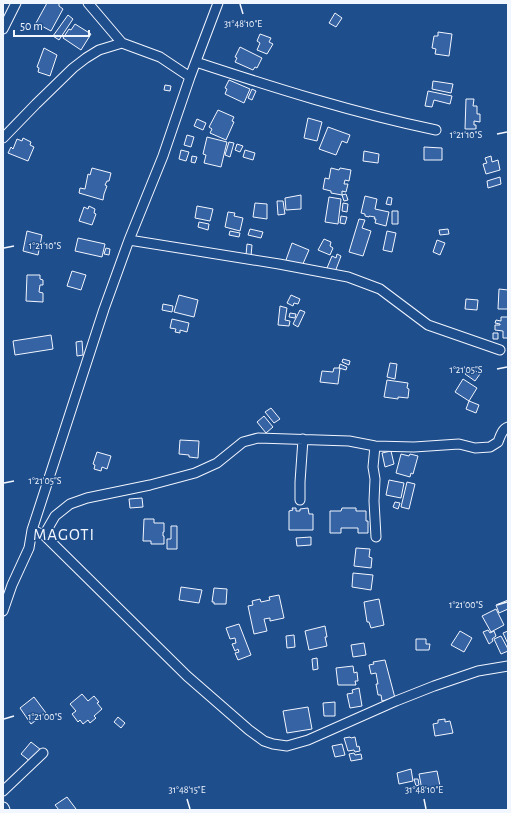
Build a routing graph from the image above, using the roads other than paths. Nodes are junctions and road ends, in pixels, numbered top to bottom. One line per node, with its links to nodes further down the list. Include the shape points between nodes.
1 (16, 3): 4 (street)
2 (88, 3): 5 (street)
3 (218, 3): 6 (street)
4 (3, 29)
5 (122, 43): 7 (street, via 160,57); 9 (street, via 91,54 73,68)
6 (196, 62): 7 (street); 8 (street, via 324,103)
7 (190, 76): 10 (street, via 163,156)
8 (436, 130)
9 (3, 138)
10 (129, 240): 11 (street, via 348,277 380,289 428,325); 16 (street)
11 (500, 350)
12 (508, 427): 14 (street, via 498,442 490,447 475,448 459,444)
13 (303, 439): 14 (street, via 349,441); 15 (street); 17 (street, via 249,440 237,446 217,463 195,473 77,501 55,516)
14 (375, 446): 18 (street, via 373,467)
15 (300, 500)
16 (32, 530): 17 (street); 19 (street, via 29,548)
17 (44, 535): 20 (street, via 188,676 249,730 273,744 287,746 308,740 434,686 478,671)
18 (376, 537)
19 (3, 611)
20 (508, 666)
21 (43, 753): 22 (street)
22 (3, 791)

